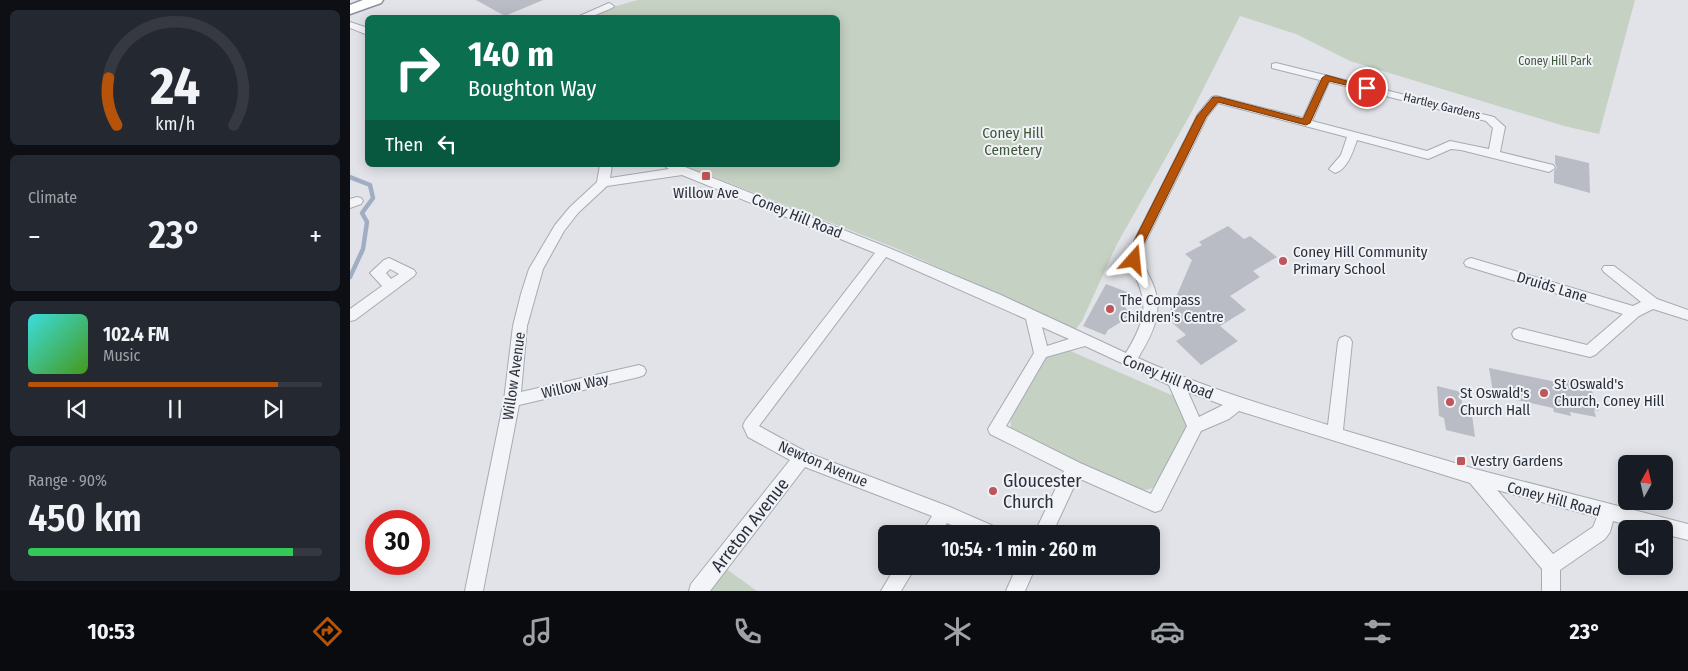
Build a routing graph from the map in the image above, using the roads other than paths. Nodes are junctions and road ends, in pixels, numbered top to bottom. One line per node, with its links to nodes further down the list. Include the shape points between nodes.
1 (376, 0): 3 (highway)
2 (609, 6): 4 (street)
3 (350, 10)
4 (586, 15)
5 (350, 25): 6 (street)
6 (365, 31)
7 (1274, 66): 8 (street, Hartley Gardens)
8 (1326, 78): 9 (street); 11 (street, Hartley Gardens, via 1490,119 1499,126)
9 (1306, 123): 10 (street); 31 (street, via 1216,99 1202,116 1136,249 1134,260 1152,299 1151,321)
10 (1353, 135): 11 (street, via 1428,155 1450,146); 15 (street, via 1346,156)
11 (1494, 153): 14 (street)
12 (606, 167): 17 (street)
13 (675, 167): 16 (street, Coney Hill Road)
14 (1549, 168)
15 (1335, 169)
16 (683, 170): 17 (street); 18 (street, Coney Hill Road)
17 (602, 183): 34 (street, Willow Avenue, via 559,228 536,268 520,326)
18 (884, 251): 26 (street, Coney Hill Road); 38 (street, Newton Avenue, via 751,426 754,432)
19 (1471, 263): 23 (street, Druids Lane)
20 (1609, 269): 22 (street)
21 (391, 287): 25 (street)
22 (1652, 303): 23 (street); 24 (street)
23 (1634, 312): 27 (street, via 1590,351)
24 (1688, 315)
25 (350, 316)
26 (1034, 317): 28 (street, Coney Hill Road); 30 (street)
27 (1519, 334)
28 (1084, 340): 30 (street); 31 (street, Coney Hill Road)
29 (1345, 342): 37 (street)
30 (1041, 353): 39 (street, via 996,429)
31 (1129, 361): 33 (street, Coney Hill Road)
32 (639, 372): 34 (street, Willow Way)
33 (1175, 381): 35 (street, Coney Hill Road); 36 (street)
34 (512, 400): 50 (street, Willow Avenue)
35 (1237, 404): 36 (street); 37 (street, Coney Hill Road)
36 (1195, 426): 39 (street, via 1156,504)
37 (1335, 434): 40 (street, Coney Hill Road)
38 (802, 458): 42 (street, Newton Avenue); 51 (street, Arreton Avenue)
39 (1074, 468): 45 (street)
40 (1475, 478): 41 (street, Coney Hill Road); 47 (street)
41 (1606, 512): 46 (street, Coney Hill Road); 47 (street, via 1604,526 1599,533)
42 (944, 513): 43 (street); 44 (street, Newton Avenue)
43 (936, 525)
44 (971, 525)
45 (1047, 525)
46 (1688, 532)
47 (1551, 566): 54 (street)
48 (901, 575): 52 (street)
49 (1023, 575): 53 (street)
50 (474, 591)
51 (698, 591)
52 (890, 591)
53 (1015, 591)
54 (1550, 591)

